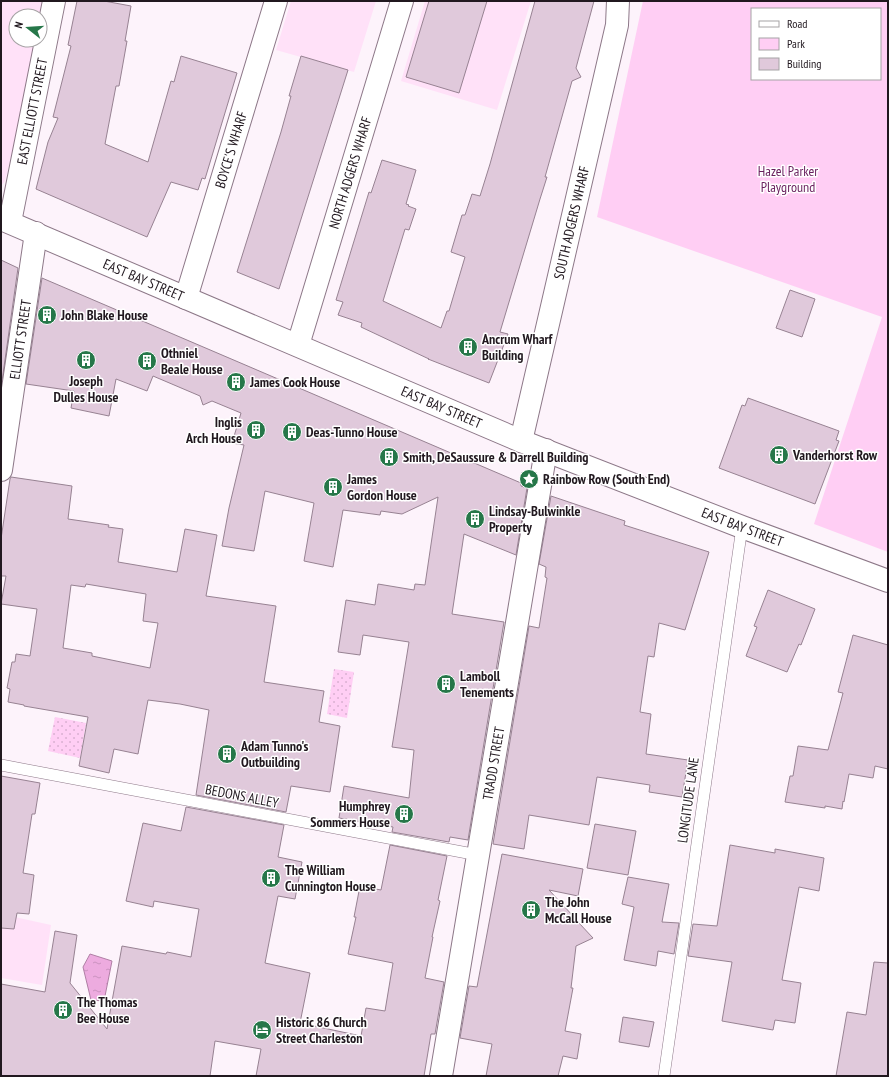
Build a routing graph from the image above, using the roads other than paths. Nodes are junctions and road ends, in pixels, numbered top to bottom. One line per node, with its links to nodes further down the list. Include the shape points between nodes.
1 (54, 1): 5 (street, EAST ELLIOTT STREET)
2 (276, 1): 7 (street, BOYCE'S WHARF)
3 (402, 1): 8 (street, NORTH ADGERS WHARF)
4 (618, 3): 9 (street, SOUTH ADGERS WHARF, via 617,25)
5 (5, 220): 6 (street, EAST BAY STREET)
6 (36, 233): 7 (street, EAST BAY STREET); 11 (street, ELLIOTT STREET)
7 (186, 298): 8 (street, EAST BAY STREET)
8 (298, 345): 9 (street, EAST BAY STREET)
9 (521, 441): 10 (street, EAST BAY STREET)
10 (546, 450): 12 (street, EAST BAY STREET); 15 (street, TRADD STREET)
11 (1, 470)
12 (742, 527): 13 (street, EAST BAY STREET); 17 (lane, LONGITUDE LANE)
13 (888, 581)
14 (1, 765): 15 (lane, BEDONS ALLEY)
15 (478, 855): 16 (street, TRADD STREET)
16 (441, 1076)
17 (664, 1076)

